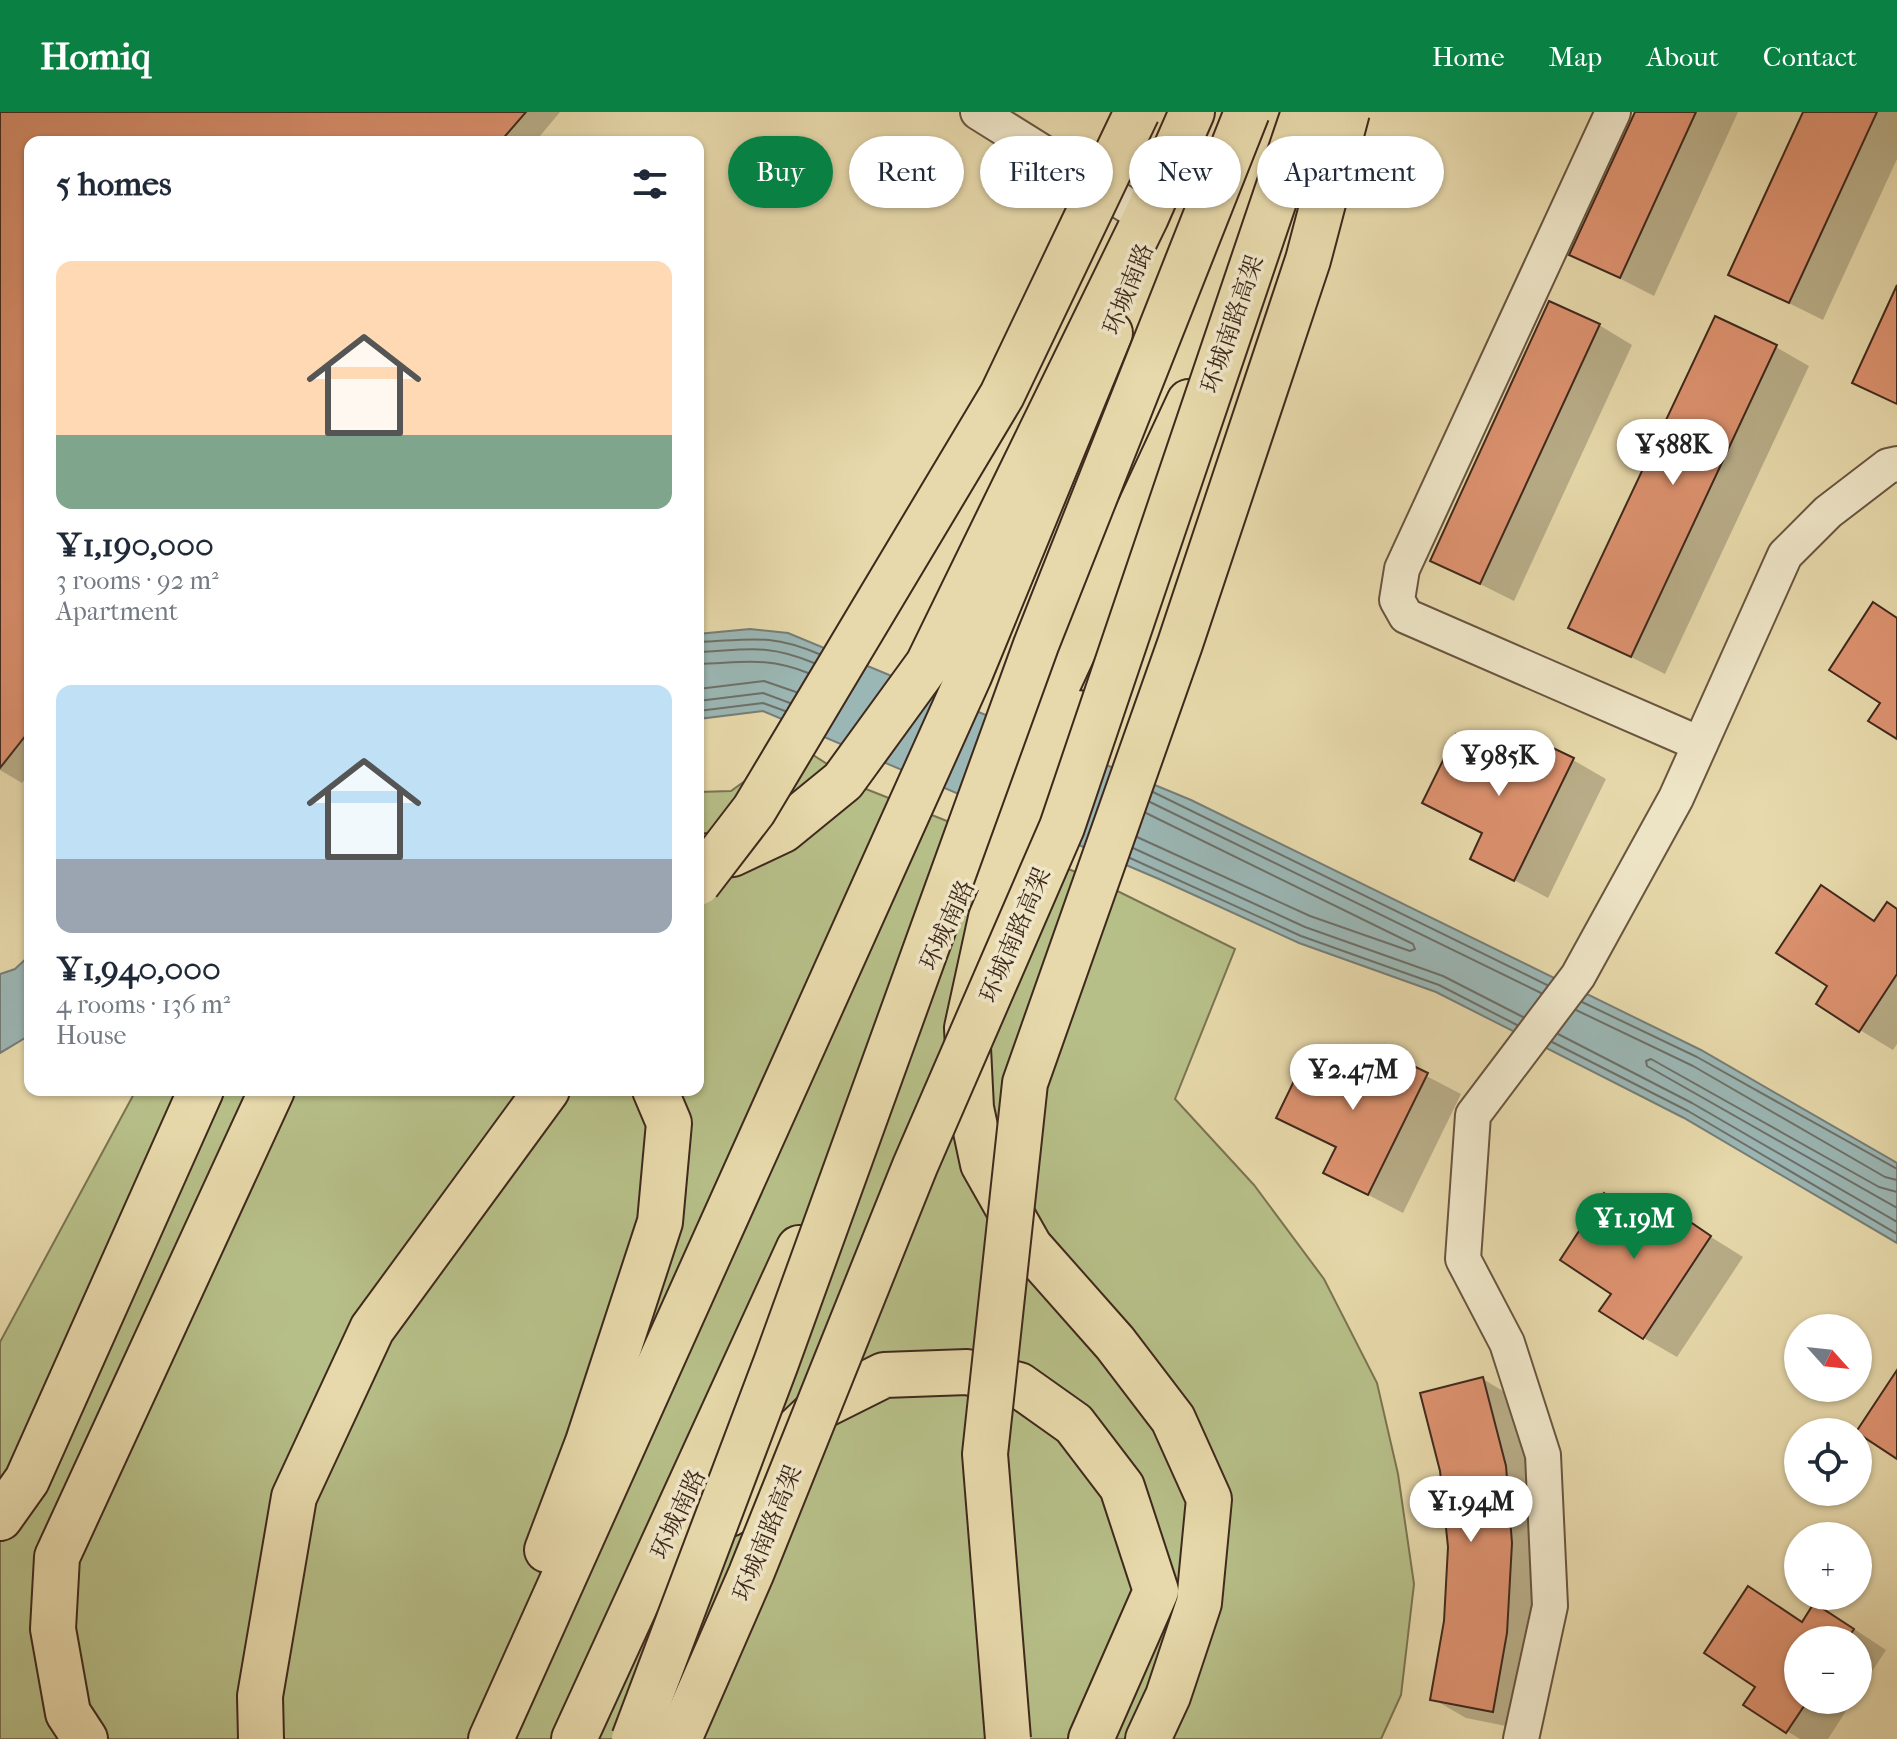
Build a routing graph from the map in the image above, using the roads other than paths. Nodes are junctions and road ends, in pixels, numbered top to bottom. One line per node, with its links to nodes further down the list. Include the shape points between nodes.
1 (978, 112): 11 (street)
2 (1137, 112): 16 (main road, bridge, via 1002,395 754,810)
3 (1192, 112): 11 (main road)
4 (1200, 112): 26 (main road, 环城南路, via 969,676)
5 (1247, 112): 30 (main road, 环城南路高架, bridge, via 1036,645)
6 (1304, 112): 31 (main road, 环城南路高架, bridge, via 1062,827 915,1166)
7 (1322, 112): 13 (main road, 环城南路)
8 (1332, 112): 13 (main road)
9 (1347, 112): 32 (main road, bridge, via 1288,319 1025,1083 985,1454)
10 (1613, 112): 14 (street, via 1402,569 1397,600 1406,616)
11 (1146, 217): 15 (main road, via 928,664 843,781 783,830 732,854)
12 (1897, 464): 14 (street, via 1828,512 1785,555)
13 (1063, 713): 21 (main road, 环城南路, bridge, via 981,849); 34 (main road, bridge, via 991,918 967,1028 971,1108 983,1164 1030,1247 1173,1419 1209,1499 1199,1603)
14 (1700, 744): 35 (street, via 1578,976 1473,1115 1463,1259 1507,1343 1543,1455 1550,1606)
15 (704, 856)
16 (704, 875)
17 (198, 1096): 22 (main road, via 27,1480)
18 (269, 1096): 23 (main road, via 57,1557 53,1629 68,1713)
19 (543, 1096): 24 (main road, via 372,1329 294,1497 260,1696)
20 (658, 1096): 25 (main road, via 669,1123 660,1222 543,1562)
21 (710, 1444): 27 (main road, 环城南路); 28 (main road)
22 (0, 1518)
23 (85, 1739)
24 (261, 1739)
25 (463, 1739)
26 (491, 1739)
27 (574, 1739)
28 (590, 1739)
29 (611, 1739): 33 (main road, bridge, via 683,1594 756,1469 822,1406 884,1375 967,1372 1019,1385 1074,1424 1122,1487 1156,1591)
30 (634, 1739)
31 (679, 1739)
32 (1008, 1739)
33 (1091, 1739)
34 (1148, 1739)
35 (1521, 1739)

